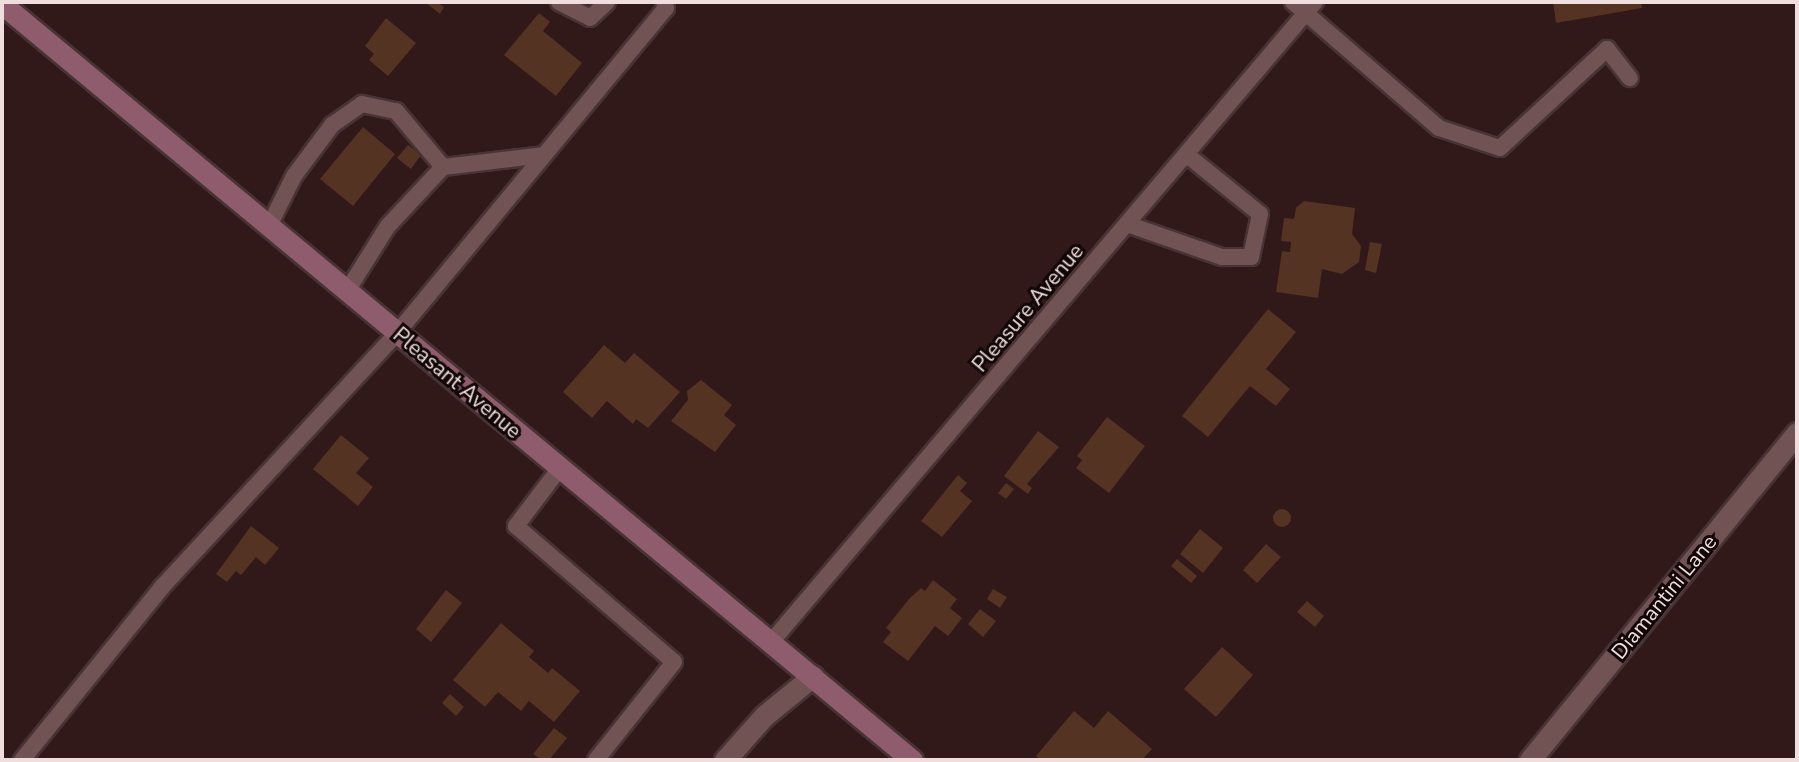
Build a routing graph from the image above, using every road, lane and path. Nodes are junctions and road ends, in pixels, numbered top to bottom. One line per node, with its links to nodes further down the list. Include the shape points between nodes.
1 (559, 2): 2 (lane, via 590,18)
2 (607, 2)
3 (664, 2): 9 (lane, via 666,8)
4 (1293, 2): 6 (lane)
5 (2, 4): 12 (street, Pleasant Avenue)
6 (1311, 7): 7 (lane, via 1440,128 1500,148 1607,49); 8 (lane, Pleasure Avenue)
7 (1630, 78)
8 (1186, 154): 11 (lane, Pleasure Avenue); 11 (lane, via 1260,215 1251,257 1222,257)
9 (543, 155): 10 (lane); 14 (lane)
10 (443, 167): 12 (lane, via 396,111 362,104 332,125 294,176); 13 (lane, via 388,226)
11 (1127, 224): 17 (lane, Pleasure Avenue)
12 (269, 226): 13 (street, Pleasant Avenue)
13 (347, 291): 14 (street, Pleasant Avenue)
14 (397, 333): 16 (street, Pleasant Avenue); 19 (lane, via 162,587)
15 (1797, 433): 23 (street, Diamantini Lane)
16 (560, 468): 17 (street, Pleasant Avenue); 20 (lane, via 516,526 674,662)
17 (772, 641): 18 (street, Pleasant Avenue)
18 (813, 676): 21 (street, via 764,716); 22 (street, Pleasant Avenue)
19 (22, 760)
20 (596, 760)
21 (725, 760)
22 (912, 760)
23 (1530, 760)

